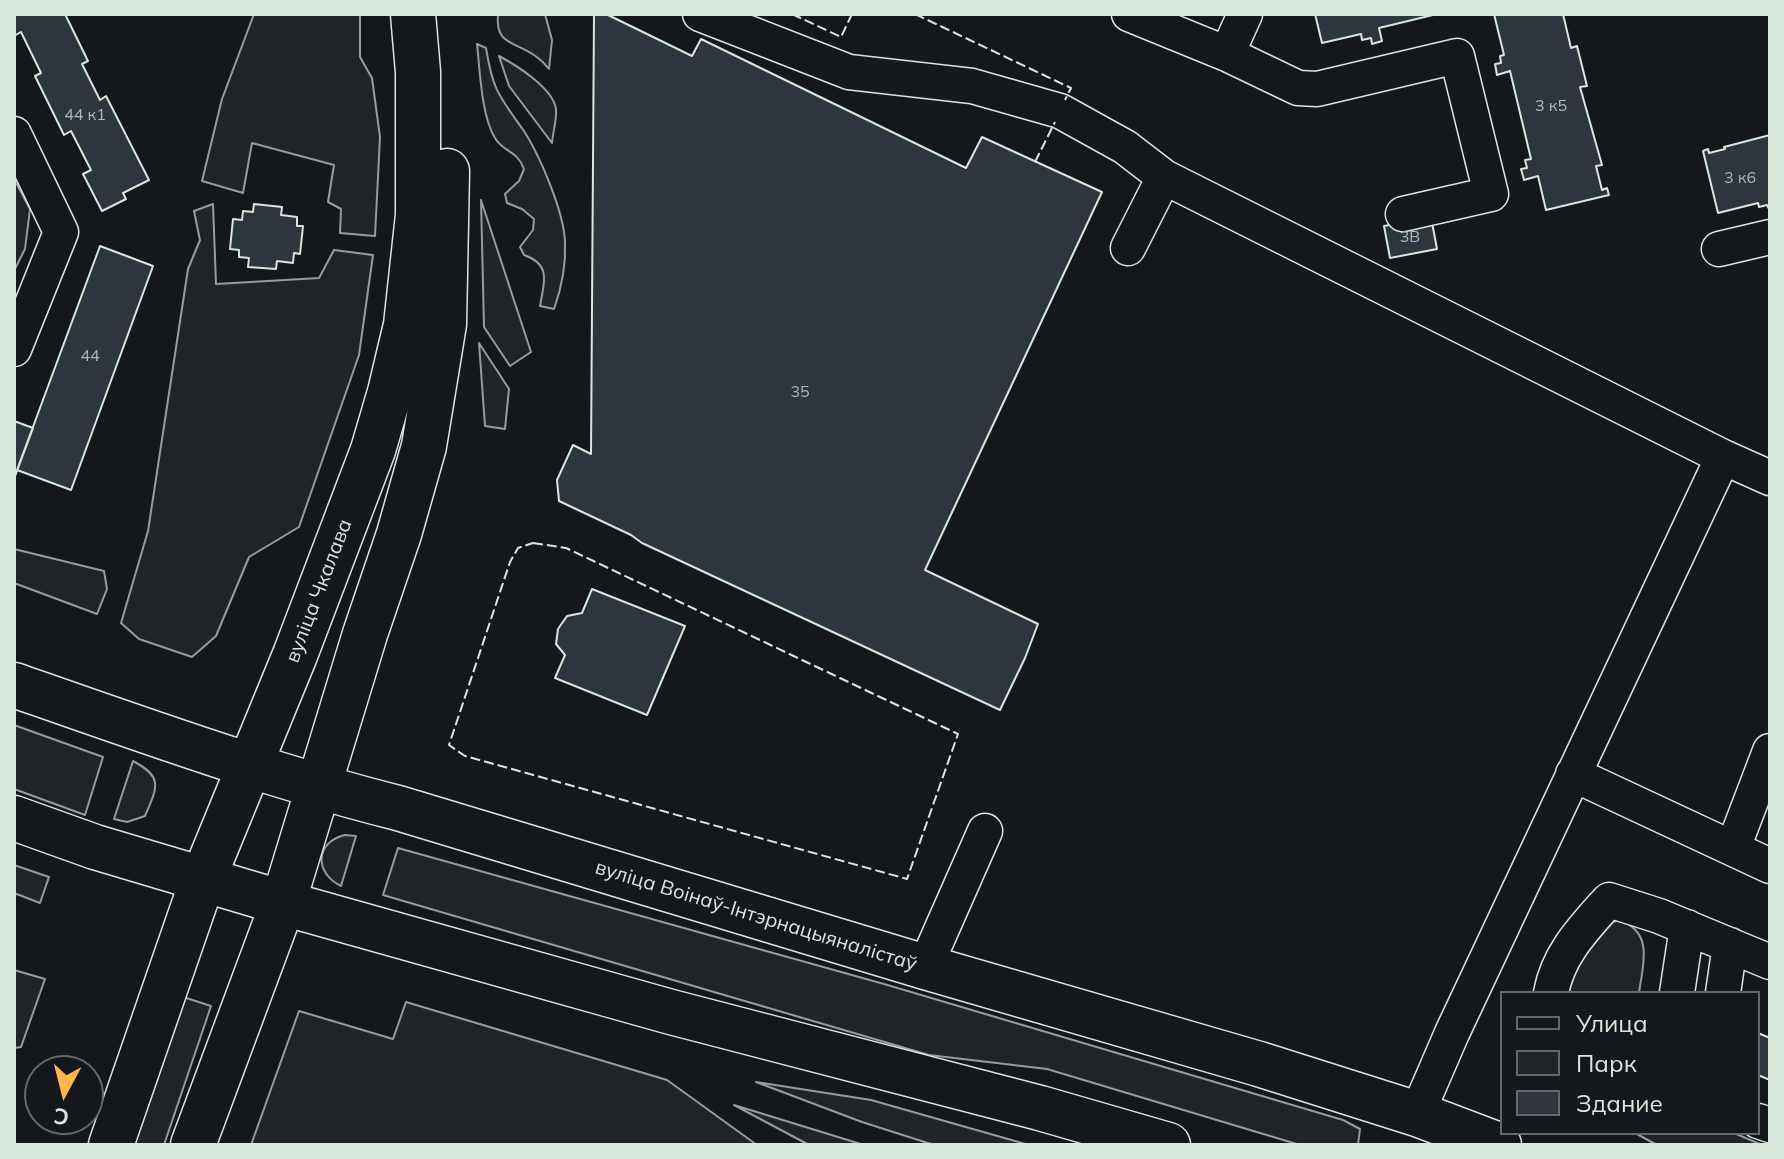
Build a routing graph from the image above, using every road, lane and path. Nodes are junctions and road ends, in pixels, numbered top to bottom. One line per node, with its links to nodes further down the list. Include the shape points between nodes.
1 (413, 14): 18 (main road, вуліца Чкалава, via 418,215 406,325 373,450)
2 (443, 14): 20 (main road, via 448,217 444,324 424,446)
3 (700, 14): 8 (lane, via 849,72 972,86 1060,111 1125,147)
4 (1245, 14): 6 (lane)
5 (1140, 16): 6 (lane)
6 (1227, 54): 9 (lane, via 1298,88 1317,89 1457,56 1491,194)
7 (14, 134): 13 (lane, via 61,232)
8 (1164, 177): 11 (lane); 14 (lane)
9 (1403, 214)
10 (1770, 237): 12 (lane)
11 (1128, 248)
12 (1719, 249)
13 (14, 349)
14 (1723, 457): 15 (lane); 19 (lane)
15 (1770, 478)
16 (14, 685): 18 (main road, вуліца Воінаў-Інтэрнацыяналістаў)
17 (1770, 751): 23 (lane)
18 (249, 766): 20 (main road, вуліца Воінаў-Інтэрнацыяналістаў); 25 (main road, вуліца Чкалава)
19 (1573, 774): 23 (lane); 34 (lane)
20 (319, 788): 26 (main road); 30 (main road, вуліца Воінаў-Інтэрнацыяналістаў)
21 (14, 818): 25 (main road)
22 (985, 831): 30 (lane)
23 (1733, 848): 24 (lane)
24 (1770, 866)
25 (203, 879): 26 (main road); 35 (main road, вуліца Чкалава)
26 (283, 903): 36 (main road); 37 (main road)
27 (1687, 927): 28 (lane); 31 (lane, via 1609,900 1572,940); 32 (lane)
28 (1730, 945): 29 (lane); 33 (lane)
29 (1770, 962)
30 (925, 967): 34 (main road, вуліца Воінаў-Інтэрнацыяналістаў, via 1259,1064)
31 (1551, 991)
32 (1677, 991)
33 (1723, 991)
34 (1411, 1129): 38 (main road, вуліца Воінаў-Інтэрнацыяналістаў)
35 (111, 1145)
36 (193, 1145)
37 (1168, 1145)
38 (1499, 1145)

